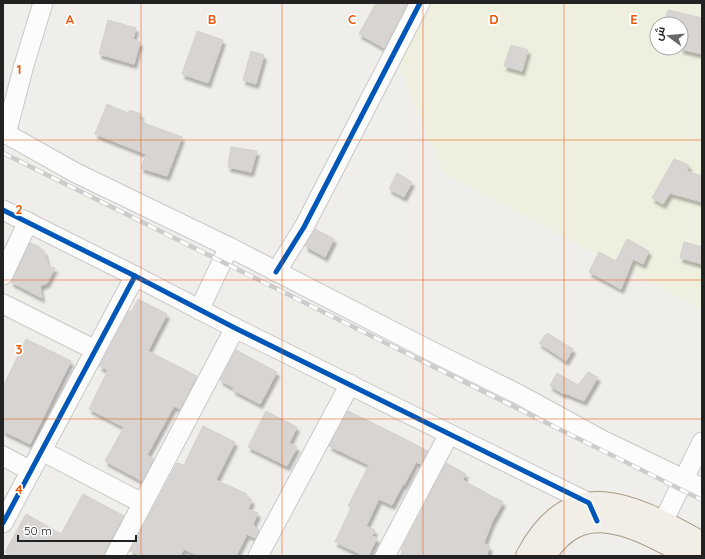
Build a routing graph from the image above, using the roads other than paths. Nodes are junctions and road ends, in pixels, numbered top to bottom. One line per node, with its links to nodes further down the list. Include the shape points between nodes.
1 (43, 3): 3 (street)
2 (420, 3): 7 (street, via 304,227)
3 (5, 133): 6 (street, via 76,173)
4 (3, 210): 5 (street)
5 (28, 222): 8 (street); 9 (street)
6 (229, 247): 7 (street); 11 (street)
7 (276, 272): 20 (street, via 518,394 602,440)
8 (3, 275)
9 (135, 276): 11 (street); 13 (street)
10 (3, 304): 13 (street)
11 (199, 310): 12 (street)
12 (235, 328): 14 (street); 22 (street)
13 (95, 350): 17 (street)
14 (350, 384): 15 (street); 28 (street)
15 (450, 434): 23 (street); 29 (street)
16 (702, 442): 20 (street)
17 (42, 451): 19 (street); 22 (street)
18 (3, 456): 19 (street)
19 (31, 471): 25 (street)
20 (685, 479): 21 (street); 24 (street)
21 (702, 488)
22 (142, 503): 27 (street)
23 (593, 512): 24 (main road, via 607,503); 30 (main road, via 568,510 557,517 546,526); 31 (main road, via 585,522 570,528 559,537); 32 (main road, via 650,535)
24 (663, 522): 26 (main road)
25 (3, 523)
26 (702, 543)
27 (115, 556)
28 (258, 556)
29 (385, 556)
30 (527, 556)
31 (545, 556)
32 (690, 556)

